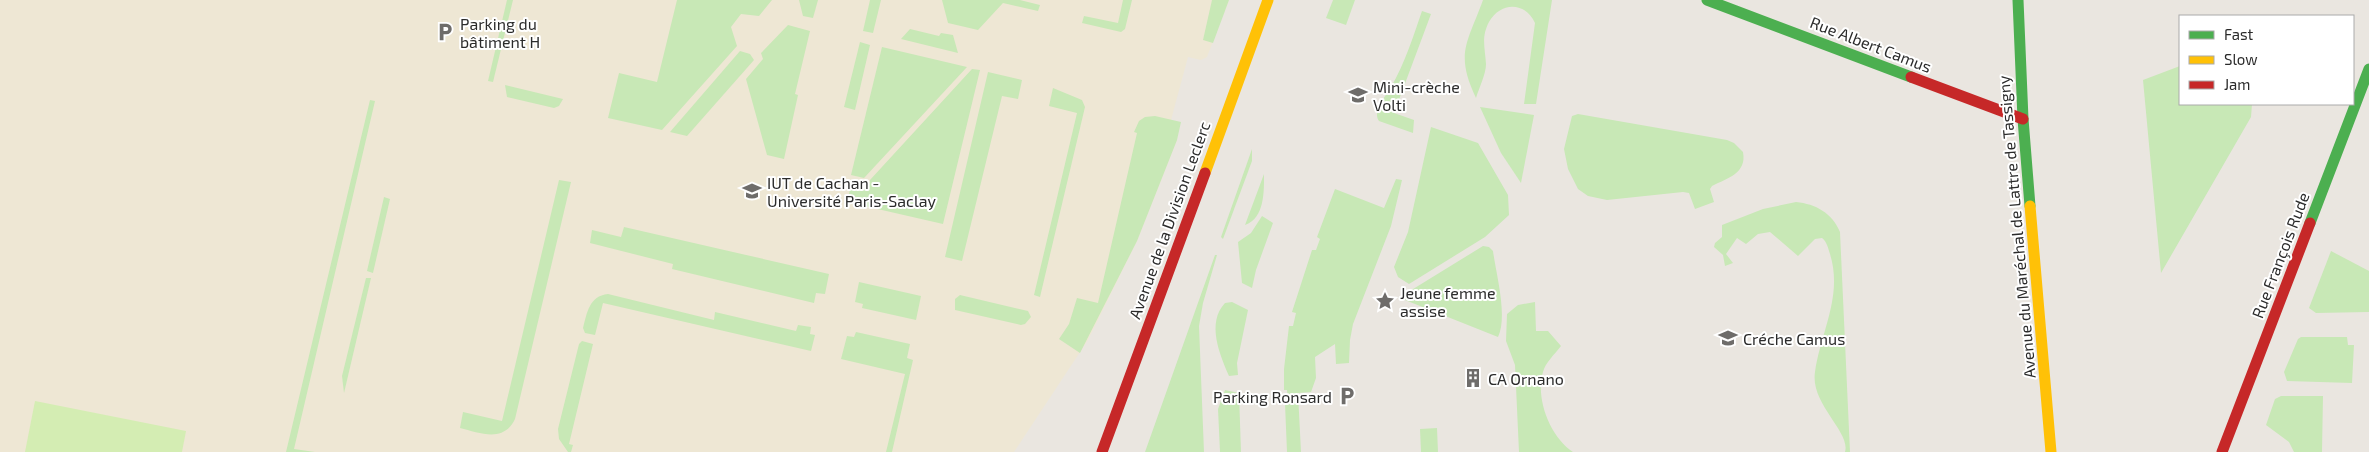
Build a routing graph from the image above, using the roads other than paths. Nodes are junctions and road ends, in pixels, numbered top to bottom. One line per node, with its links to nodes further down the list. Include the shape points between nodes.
1 (1707, 0): 5 (street, Rue Albert Camus)
2 (2018, 0): 5 (street, Avenue du Maréchal de Lattre de Tassigny)
3 (1268, 2): 6 (street, Avenue de la Division Leclerc)
4 (2369, 69): 8 (street, Rue François Rude)
5 (2023, 118): 7 (street, Avenue du Maréchal de Lattre de Tassigny)
6 (1102, 452)
7 (2051, 452)
8 (2222, 452)

